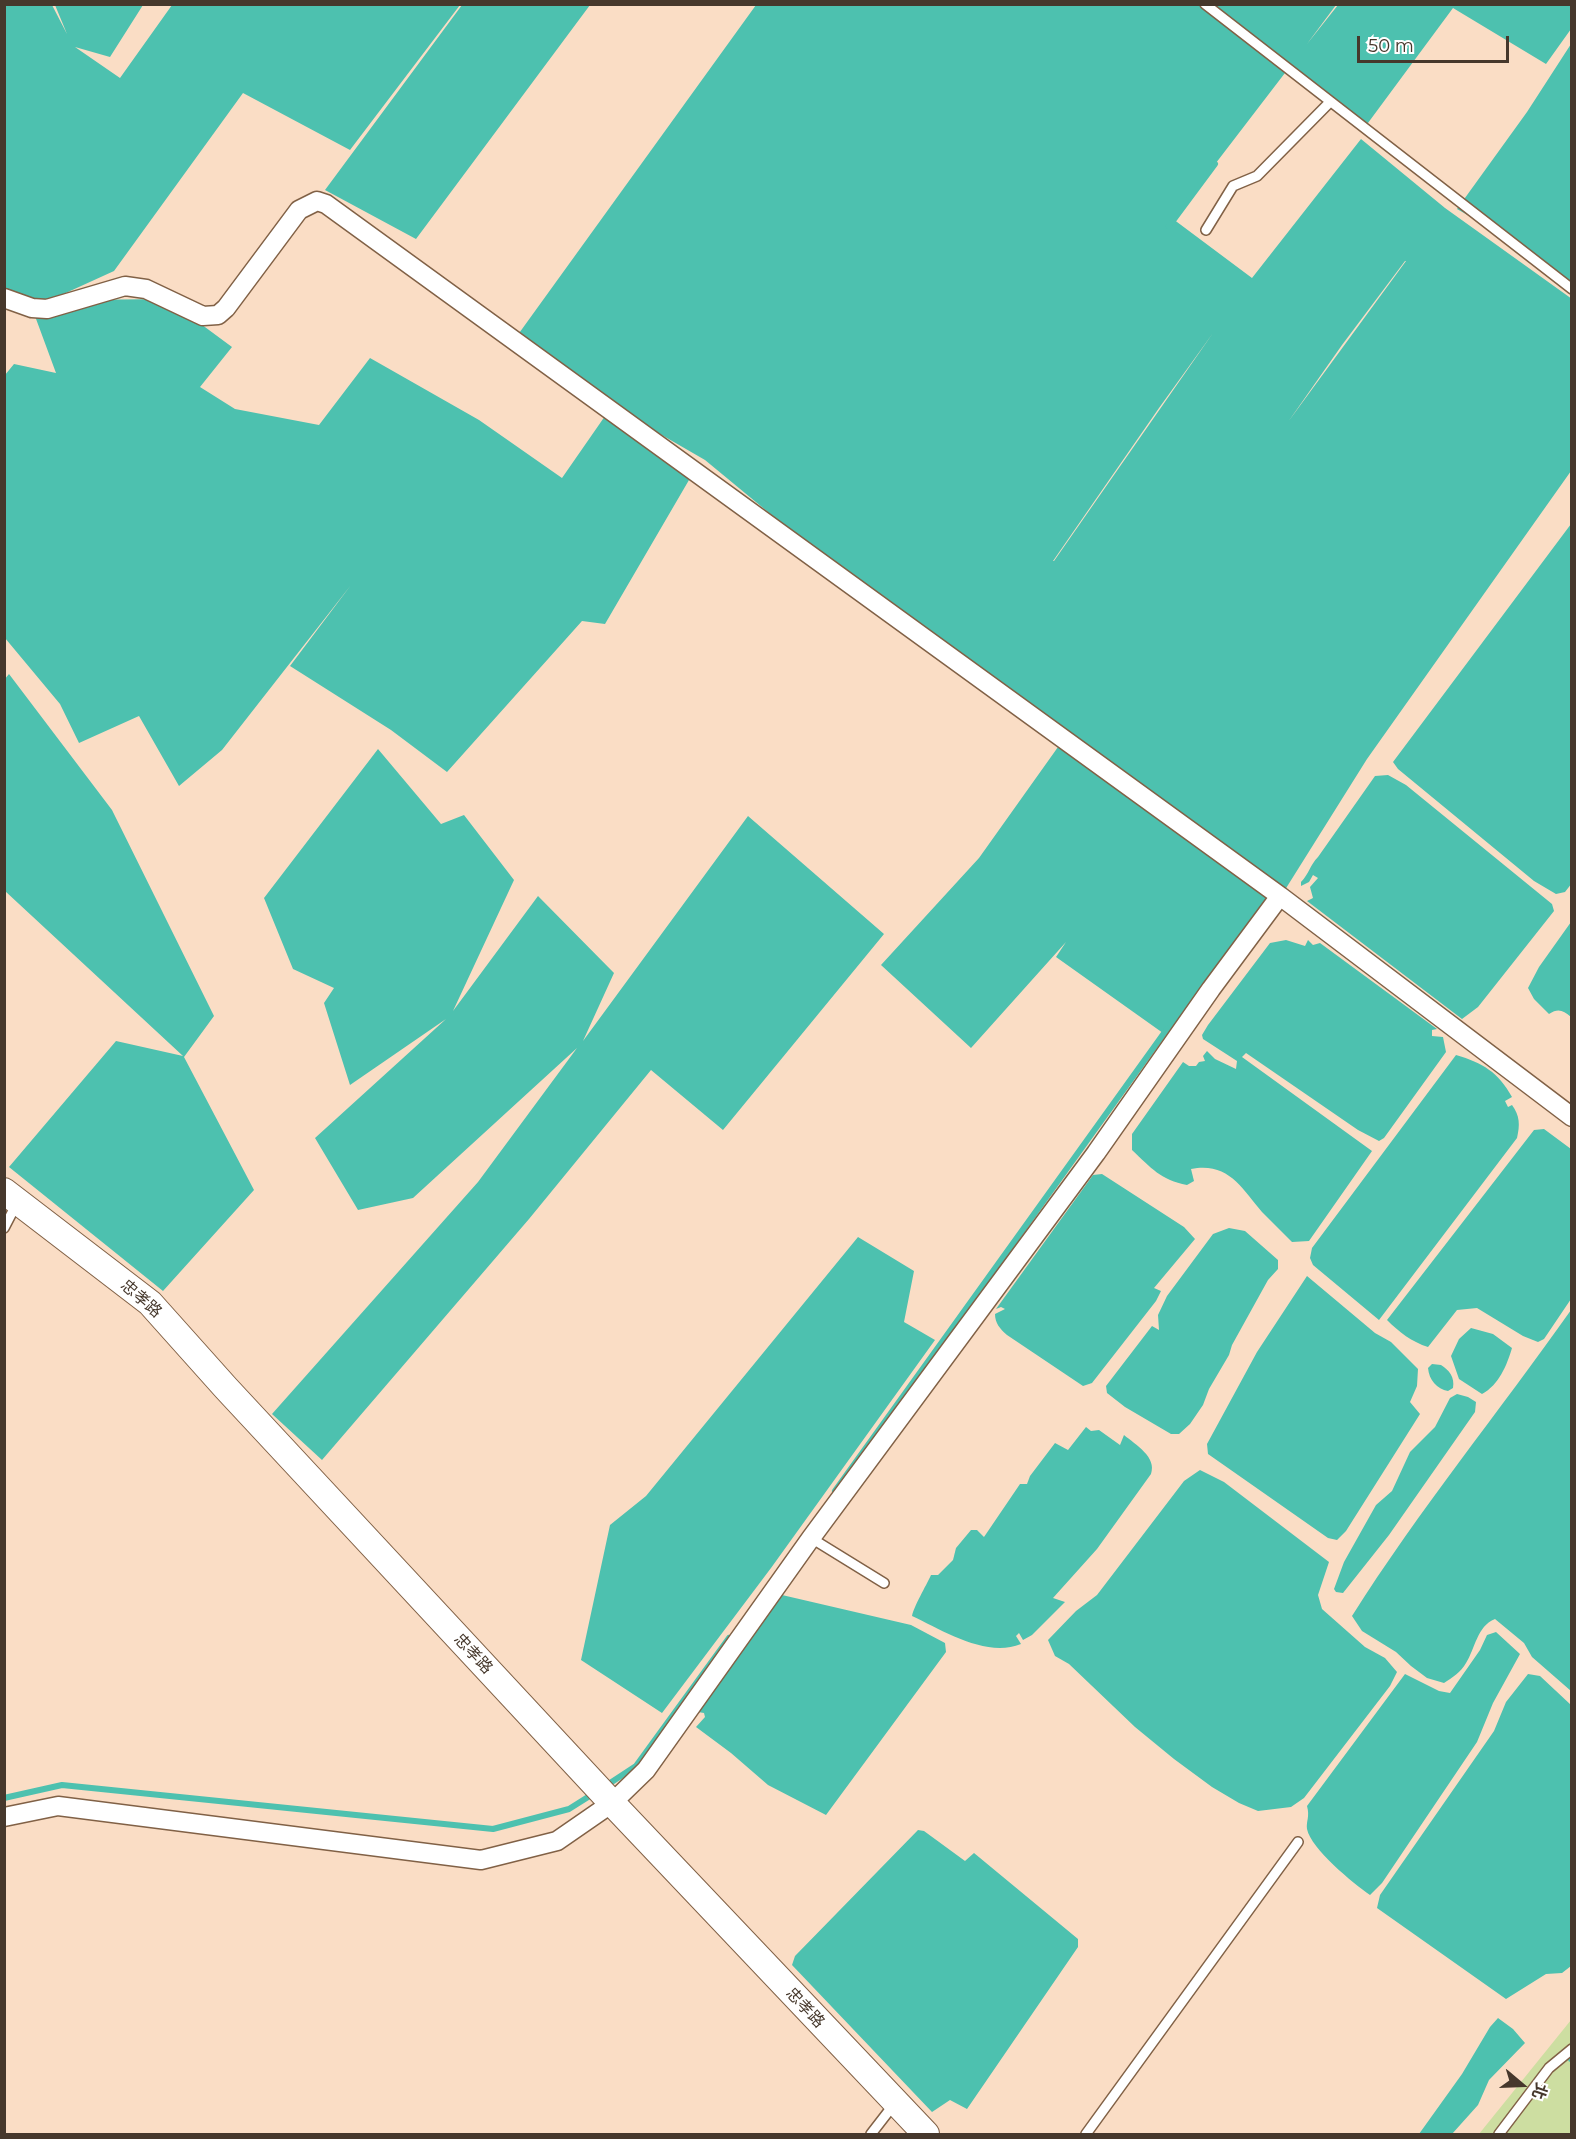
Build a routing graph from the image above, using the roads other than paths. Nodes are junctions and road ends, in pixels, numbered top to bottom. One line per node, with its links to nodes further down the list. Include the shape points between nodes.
1 (1205, 4): 2 (lane)
2 (1330, 102): 3 (lane, via 1257,176 1233,186); 4 (lane)
3 (1206, 230)
4 (1572, 289)
5 (4, 298): 6 (street, via 47,309 125,286 146,290 203,316 218,315 299,210 317,201 326,204)
6 (1280, 896): 7 (street); 10 (street, via 1096,1153)
7 (1572, 1117)
8 (11, 1196): 9 (lane); 12 (street, 忠孝路, via 150,1303)
9 (4, 1228)
10 (811, 1538): 11 (lane); 12 (street, via 646,1770)
11 (884, 1583)
12 (612, 1803): 13 (street, via 557,1841 481,1860 58,1806); 16 (street, 忠孝路)
13 (4, 1817)
14 (1298, 1842): 19 (lane)
15 (1572, 2049): 20 (lane, via 1549,2067)
16 (895, 2102): 17 (lane); 18 (street, 忠孝路)
17 (871, 2134)
18 (926, 2134)
19 (1086, 2134)
20 (1499, 2134)

